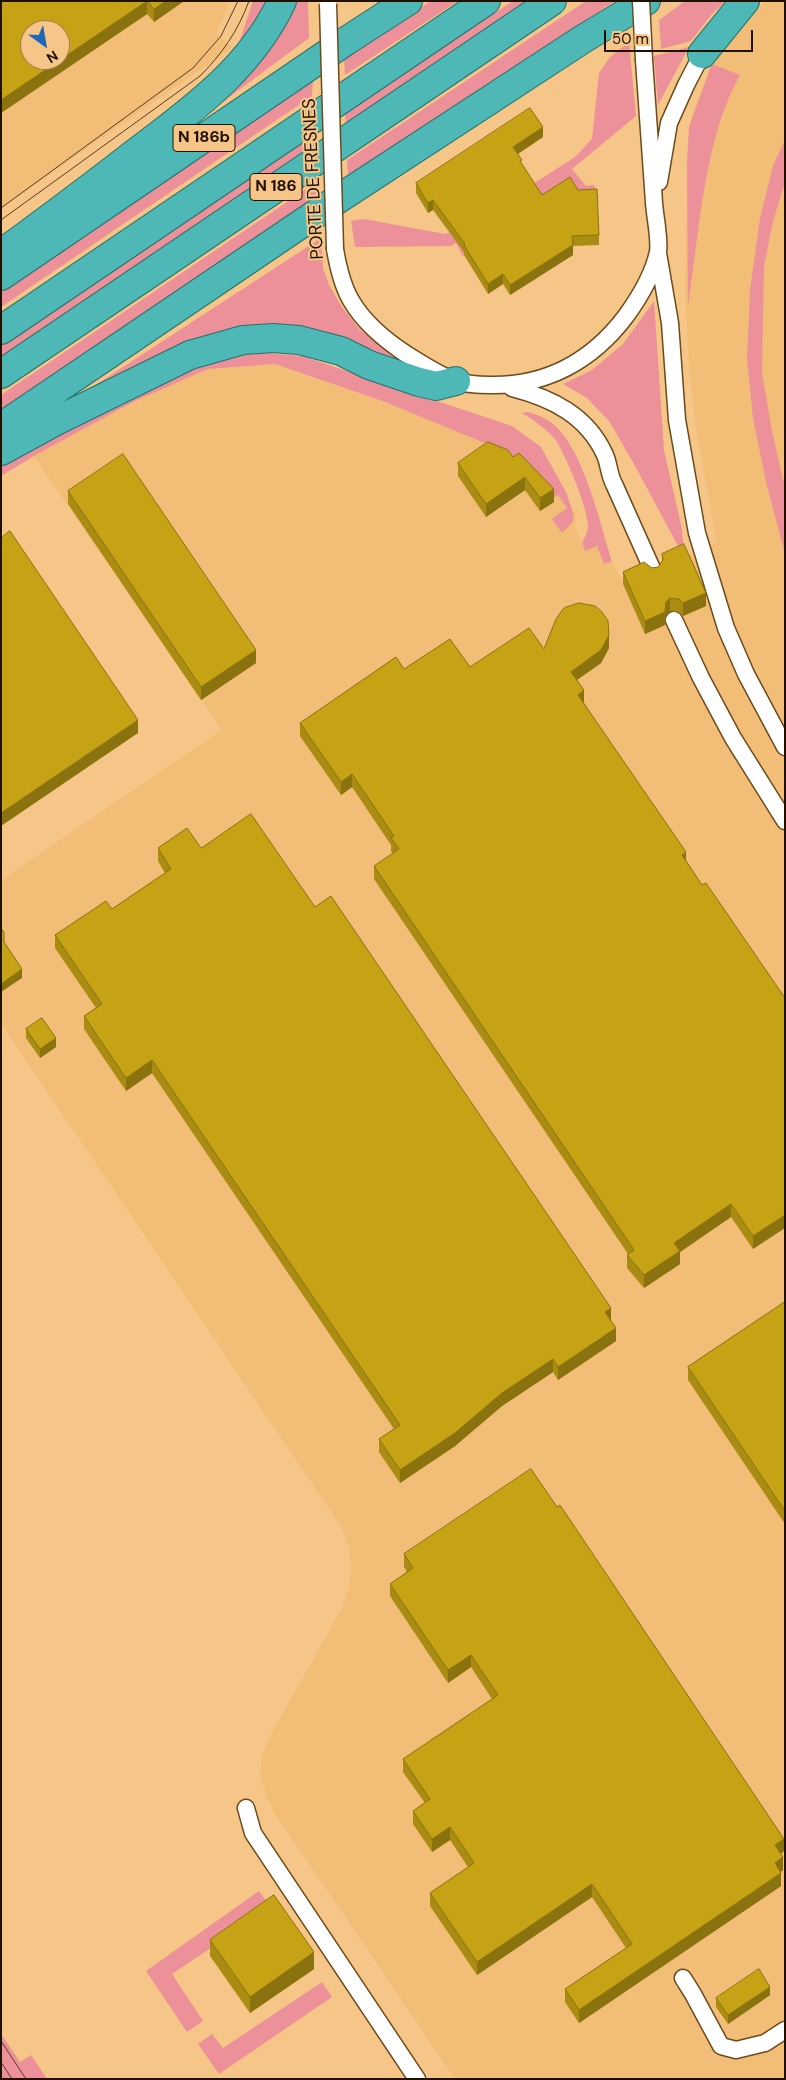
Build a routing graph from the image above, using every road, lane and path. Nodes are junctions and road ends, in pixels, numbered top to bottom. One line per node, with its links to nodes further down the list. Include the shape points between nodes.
1 (282, 1): 12 (highway, via 256,44 216,88 158,136)
2 (408, 1): 13 (highway, N 186b)
3 (486, 1): 14 (highway, N 186)
4 (552, 1): 15 (highway, N 186)
5 (641, 1): 10 (street, PORTE DE FRESNES, bridge)
6 (646, 1): 18 (highway, via 583,38 326,207)
7 (745, 1): 9 (highway)
8 (328, 3): 16 (street, PORTE DE FRESNES, bridge, via 335,249 340,276 352,302 385,340)
9 (702, 54): 10 (street, via 669,123)
10 (654, 207): 11 (street, PORTE DE FRESNES)
11 (658, 251): 17 (street, PORTE DE FRESNES, via 646,285 603,343 579,362 550,377); 22 (street, via 670,323 677,420 697,533 726,628 746,674)
12 (1, 254)
13 (1, 276)
14 (1, 330)
15 (1, 374)
16 (456, 381): 17 (street, PORTE DE FRESNES); 19 (highway, via 436,386 418,382 369,366 341,351 299,340 243,340 190,355)
17 (505, 385): 20 (street, via 560,405 595,436)
18 (1, 427)
19 (1, 451)
20 (653, 571)
21 (674, 620): 23 (street, via 733,738)
22 (785, 747)
23 (785, 821)
24 (246, 1808): 27 (street, via 253,1833)
25 (682, 1978): 26 (street, via 721,2046 736,2050 766,2043)
26 (785, 2030)
27 (417, 2079)

